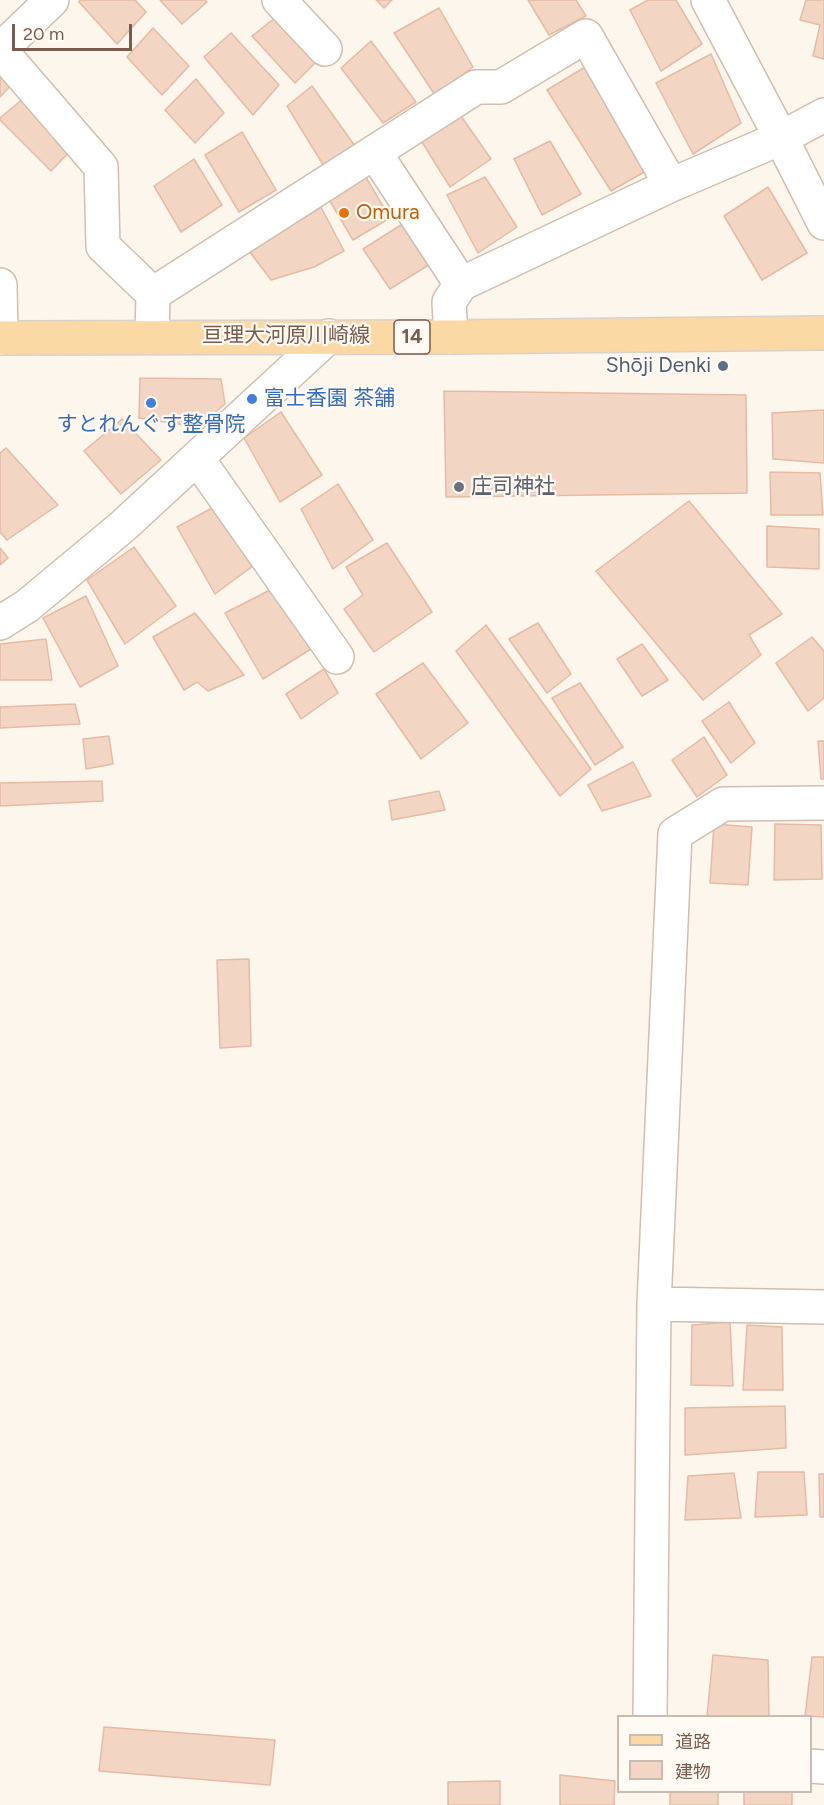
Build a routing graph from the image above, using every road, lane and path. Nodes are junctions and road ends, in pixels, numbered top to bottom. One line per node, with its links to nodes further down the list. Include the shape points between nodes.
1 (52, 0): 12 (street, via 0,50 101,167 103,246)
2 (279, 0): 4 (street)
3 (708, 0): 6 (street)
4 (325, 49)
5 (824, 115): 6 (street)
6 (781, 138): 8 (street); 9 (street)
7 (375, 153): 8 (street, via 476,87 501,87 586,36); 10 (street); 12 (street)
8 (671, 186): 10 (street)
9 (824, 223)
10 (461, 284): 16 (street, via 449,302)
11 (0, 285): 17 (street)
12 (153, 294): 15 (street)
13 (824, 333): 16 (main road, 亘理大河原川崎線 / 14)
14 (329, 336): 15 (main road, 亘理大河原川崎線 / 14); 16 (main road, 亘理大河原川崎線 / 14); 18 (street)
15 (152, 337): 17 (main road, 亘理大河原川崎線 / 14)
16 (451, 337)
17 (1, 338)
18 (197, 458): 19 (street, via 122,527 27,606); 20 (street)
19 (0, 623)
20 (337, 657)
21 (824, 803): 22 (street, via 723,804 675,834)
22 (654, 1304): 23 (street); 24 (street)
23 (824, 1307)
24 (650, 1715)

